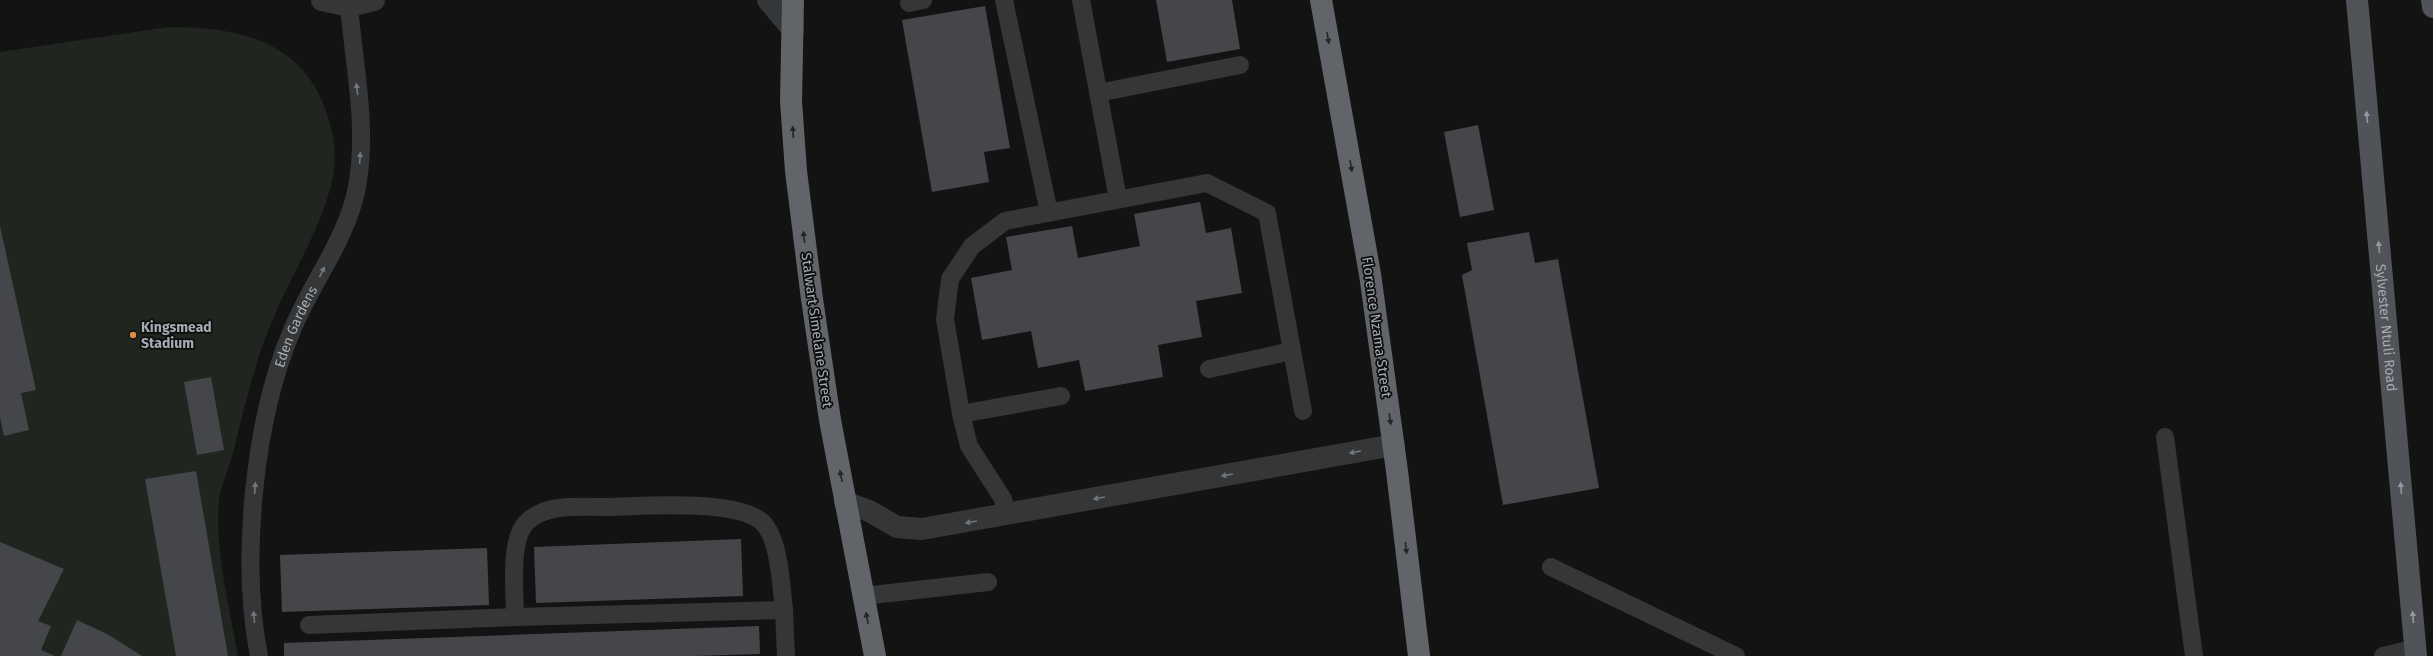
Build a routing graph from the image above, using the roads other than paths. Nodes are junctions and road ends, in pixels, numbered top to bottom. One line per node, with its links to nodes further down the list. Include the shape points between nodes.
1 (322, 0): 10 (street)
2 (374, 0): 10 (street)
3 (768, 0): 12 (street)
4 (793, 0): 12 (highway, Stalwart Simelane Street)
5 (1004, 0): 16 (lane)
6 (1081, 0): 14 (lane)
7 (1321, 0): 23 (highway, Florence Nzama Street, one-way to 23, via 1370,274)
8 (2357, 0): 32 (main road, Sylvester Ntuli Road, one-way to 8)
9 (2432, 0): 11 (main road)
10 (349, 6): 33 (lane, Eden Gardens, one-way to 10, via 250,572 256,468 272,387 293,328 340,238 359,171 361,128)
11 (2433, 7)
12 (793, 30): 24 (highway, Stalwart Simelane Street, one-way to 12, via 813,307 796,171 791,101)
13 (1240, 65): 14 (lane)
14 (1098, 93): 15 (lane)
15 (1118, 199): 16 (lane); 17 (lane, via 1207,183 1267,213)
16 (1049, 212): 21 (lane, via 1005,221 972,246 950,279 945,319)
17 (1292, 351): 18 (lane); 20 (lane)
18 (1209, 369)
19 (1061, 396): 21 (lane)
20 (1303, 411)
21 (961, 414): 25 (lane, via 969,446 1003,499)
22 (2165, 437): 38 (lane)
23 (1394, 444): 25 (street, one-way to 25); 36 (highway, Florence Nzama Street, one-way to 36)
24 (845, 502): 25 (street, one-way to 24, via 922,529 897,527 869,511); 28 (highway, Stalwart Simelane Street)
25 (1007, 515)
26 (1551, 566): 37 (lane)
27 (988, 582): 28 (lane)
28 (863, 596): 35 (highway, Stalwart Simelane Street, one-way to 28)
29 (784, 610): 30 (lane); 30 (lane, via 775,544 761,522 743,513 720,508 660,505 558,508 535,514 525,523 516,539); 34 (lane)
30 (515, 617): 31 (lane)
31 (309, 625)
32 (2416, 652): 39 (lane)
33 (259, 656)
34 (786, 656)
35 (875, 656)
36 (1419, 656)
37 (1736, 656)
38 (2194, 656)
39 (2383, 656)

